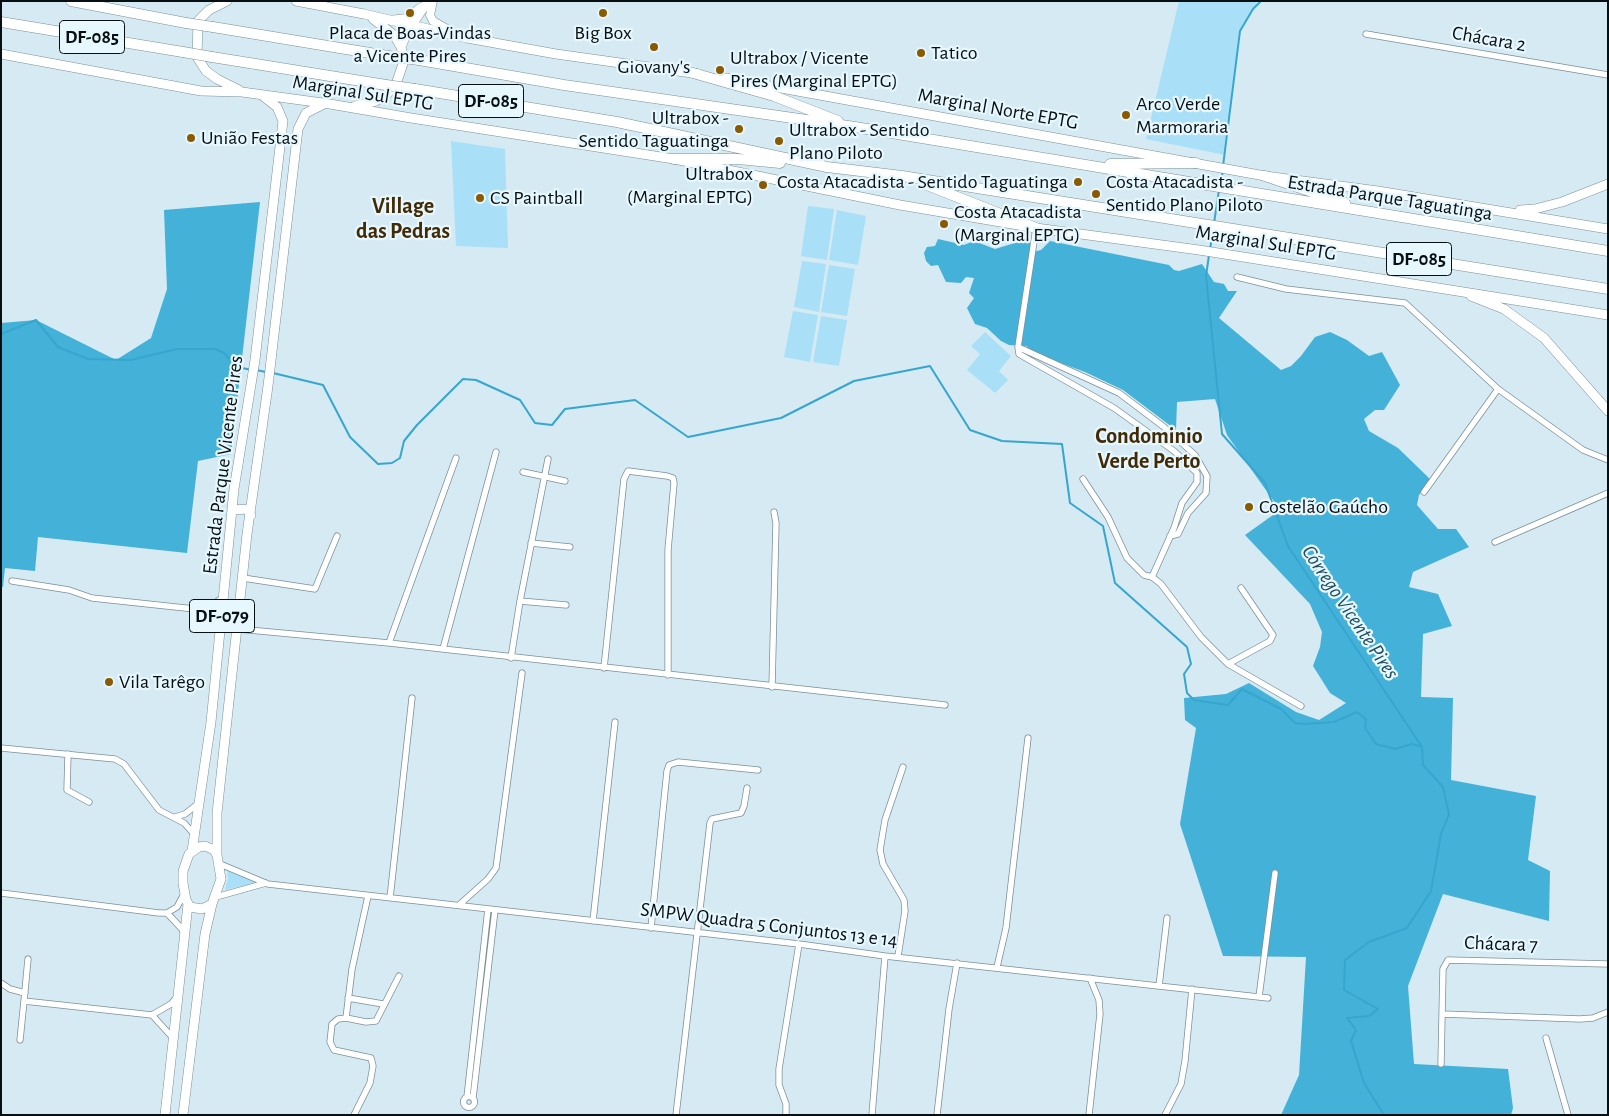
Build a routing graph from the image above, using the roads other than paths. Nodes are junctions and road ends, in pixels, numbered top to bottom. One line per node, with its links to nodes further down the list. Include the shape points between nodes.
1 (72, 1): 20 (highway, Estrada Parque Taguatinga / DF-085, bridge, via 186,23 564,85)
2 (227, 1): 16 (main road, via 209,10 198,21 195,46 197,57 206,71)
3 (296, 1): 6 (main road, Marginal Norte EPTG)
4 (426, 1): 7 (main road, via 407,18); 9 (main road)
5 (433, 1): 11 (main road, via 430,15 433,21)
6 (364, 14): 7 (main road, Marginal Norte EPTG); 12 (main road, via 383,24)
7 (383, 18): 9 (main road, Marginal Norte EPTG)
8 (1, 22): 24 (highway, DF-085, bridge, via 617,122)
9 (412, 26): 11 (main road, Marginal Norte EPTG); 12 (main road)
10 (1366, 34): 15 (street, Chácara 2)
11 (468, 38): 14 (main road, Marginal Norte EPTG)
12 (401, 47): 19 (main road, via 404,62 401,74 387,94 362,105)
13 (1, 54): 16 (main road, Marginal Sul EPTG, via 201,91)
14 (692, 73): 20 (highway, via 774,96); 23 (main road, Marginal Norte EPTG)
15 (1608, 75)
16 (242, 92): 17 (main road, Marginal Sul EPTG)
17 (258, 94): 18 (main road, Marginal Sul EPTG); 50 (main road, Estrada Parque Vicente Pires / DF-079, via 277,107 283,121 255,360)
18 (330, 104): 19 (main road, Marginal Sul EPTG); 52 (main road, Estrada Parque Vicente Pires / DF-079, via 311,108 298,129)
19 (343, 106): 21 (main road, Marginal Sul EPTG)
20 (855, 128): 22 (highway, Estrada Parque Taguatinga / DF-085)
21 (674, 159): 24 (highway, via 738,159); 30 (main road, Marginal Sul EPTG, via 900,205)
22 (1064, 162): 23 (highway); 29 (highway, Estrada Parque Taguatinga / DF-085)
23 (1196, 163): 26 (main road, Marginal Norte EPTG)
24 (827, 167): 25 (highway, DF-085)
25 (902, 176): 30 (highway); 35 (highway, DF-085)
26 (1265, 176): 28 (main road, Marginal Norte EPTG); 29 (highway)
27 (1608, 184): 28 (main road, via 1544,207)
28 (1504, 211): 31 (main road, Marginal Norte EPTG)
29 (1374, 214): 32 (highway, Estrada Parque Taguatinga / DF-085)
30 (1036, 228): 34 (main road, Marginal Sul EPTG); 37 (street)
31 (1608, 229)
32 (1608, 251)
33 (1237, 277): 38 (street, via 1286,289 1405,303)
34 (1455, 290): 36 (main road, Marginal Sul EPTG); 39 (main road, via 1504,309 1544,338)
35 (1608, 290)
36 (1608, 315)
37 (1018, 347): 54 (street, via 1018,354 1022,357 1114,408 1195,469 1197,482 1182,503); 54 (street, via 1120,393 1195,455 1207,476 1206,493 1188,512 1178,534)
38 (1498, 389): 43 (street, via 1583,450); 48 (street)
39 (1606, 408)
40 (496, 452): 69 (street)
41 (456, 458): 68 (street)
42 (548, 459): 45 (street)
43 (1608, 460)
44 (523, 472): 45 (street)
45 (544, 476): 47 (street); 56 (street)
46 (1083, 479): 58 (street, via 1108,518 1127,558 1144,575)
47 (565, 481)
48 (1424, 492)
49 (1608, 493): 55 (street)
50 (233, 510): 52 (main road, via 247,509); 62 (main road, Estrada Parque Vicente Pires / DF-079)
51 (774, 512): 75 (street)
52 (251, 516): 59 (main road, Estrada Parque Vicente Pires / DF-079)
53 (337, 536): 59 (street, via 316,589)
54 (1170, 536): 58 (street)
55 (1495, 542)
56 (531, 544): 57 (street); 63 (street)
57 (570, 547)
58 (1152, 577): 71 (street, via 1161,584 1201,637)
59 (244, 578): 66 (main road, Estrada Parque Vicente Pires / DF-079)
60 (12, 581): 65 (street, via 69,590 92,598)
61 (1242, 588): 71 (street, via 1274,635 1270,641)
62 (224, 597): 65 (street); 67 (main road, Estrada Parque Vicente Pires / DF-079)
63 (520, 601): 64 (street); 70 (street)
64 (566, 605)
65 (204, 610): 67 (street)
66 (238, 629): 68 (street); 91 (main road, Estrada Parque Vicente Pires / DF-079, via 217,813)
67 (220, 636): 87 (main road, Estrada Parque Vicente Pires / DF-079)
68 (389, 643): 69 (street)
69 (443, 650): 70 (street)
70 (511, 658): 72 (street)
71 (1228, 664): 78 (street)
72 (604, 668): 74 (street); 74 (street, via 624,479 628,471 667,476 673,478 674,483 668,550)
73 (522, 673): 100 (street, via 496,868)
74 (668, 675): 75 (street)
75 (772, 687): 77 (street)
76 (412, 698): 97 (street)
77 (945, 705)
78 (1301, 706)
79 (615, 722): 105 (street)
80 (1028, 738): 116 (street, via 1006,928)
81 (1, 748): 82 (street)
82 (68, 754): 86 (street, via 67,790); 88 (street, via 119,761 159,810)
83 (904, 767): 111 (street, via 885,820 880,850 883,864 904,900)
84 (758, 770): 106 (street, via 678,762 670,764 666,771)
85 (747, 788): 107 (street, via 741,813 712,819 710,823)
86 (89, 802)
87 (200, 802): 88 (street, via 185,814); 89 (main road, Estrada Parque Vicente Pires / DF-079)
88 (175, 817): 89 (street)
89 (196, 836): 90 (main road, Estrada Parque Vicente Pires / DF-079)
90 (192, 852): 91 (main road, via 205,846 214,850); 95 (main road, DF-079, via 183,871)
91 (219, 859): 93 (street, SMPW Quadra 5 Conjuntos 13 e 14); 98 (main road, DF-079, via 221,879)
92 (1275, 873): 124 (street)
93 (266, 884): 96 (street, SMPW Quadra 5 Conjuntos 13 e 14); 98 (street, SMPW Quadra 5 Conjuntos 13 e 14)
94 (1, 893): 103 (street)
95 (184, 894): 99 (main road, DF-079); 103 (street, via 181,904)
96 (368, 896): 97 (street, SMPW Quadra 5 Conjuntos 13 e 14); 125 (street)
97 (390, 898): 100 (street, SMPW Quadra 5 Conjuntos 13 e 14)
98 (214, 900): 99 (main road, via 202,909); 139 (main road, DF-079, via 205,934)
99 (188, 904): 108 (main road, DF-079)
100 (459, 905): 101 (street, SMPW Quadra 5 Conjuntos 13 e 14)
101 (488, 909): 102 (street, SMPW Quadra 5 Conjuntos 13 e 14); 113 (street)
102 (495, 910): 105 (street, SMPW Quadra 5 Conjuntos 13 e 14); 113 (street)
103 (167, 913): 108 (street, via 182,929)
104 (1167, 918): 120 (street)
105 (593, 921): 106 (street, SMPW Quadra 5 Conjuntos 13 e 14)
106 (651, 928): 107 (street, SMPW Quadra 5 Conjuntos 13 e 14)
107 (696, 933): 109 (street, SMPW Quadra 5 Conjuntos 13 e 14); 141 (street)
108 (185, 939): 123 (main road, DF-079)
109 (799, 944): 110 (street, SMPW Quadra 5 Conjuntos 13 e 14); 142 (street, via 779,1069)
110 (885, 956): 111 (street, SMPW Quadra 5 Conjuntos 13 e 14); 143 (street)
111 (898, 956): 114 (street, SMPW Quadra 5 Conjuntos 13 e 14)
112 (28, 959): 122 (street)
113 (485, 961): 137 (street)
114 (957, 963): 116 (street, SMPW Quadra 5 Conjuntos 13 e 14); 144 (street)
115 (1608, 964): 130 (street, Chácara 7, via 1452,959 1444,966)
116 (997, 967): 118 (street, SMPW Quadra 5 Conjuntos 13 e 14)
117 (399, 976): 128 (street)
118 (1090, 978): 120 (street, SMPW Quadra 5 Conjuntos 13 e 14); 145 (street, via 1099,1000 1100,1014)
119 (1, 982): 122 (street, via 10,989)
120 (1160, 986): 121 (street, SMPW Quadra 5 Conjuntos 13 e 14)
121 (1192, 989): 124 (street, SMPW Quadra 5 Conjuntos 13 e 14); 146 (street, via 1186,1061 1181,1084)
122 (25, 993): 127 (street)
123 (177, 997): 131 (street); 133 (main road, DF-079)
124 (1259, 997): 126 (street, SMPW Quadra 5 Conjuntos 13 e 14)
125 (348, 998): 128 (street); 132 (street)
126 (1268, 998)
127 (24, 1001): 131 (street); 135 (street)
128 (383, 1004): 132 (street, via 376,1021)
129 (1608, 1012): 130 (street, via 1580,1019)
130 (1442, 1014): 136 (street, Chácara 7)
131 (152, 1015): 133 (street)
132 (346, 1018): 140 (street, via 332,1024 332,1047 338,1052 371,1058 373,1066 370,1083)
133 (173, 1038): 138 (main road, DF-079)
134 (1546, 1038): 147 (street)
135 (20, 1040)
136 (1441, 1064)
137 (470, 1098)
138 (165, 1115)
139 (183, 1115)
140 (354, 1115)
141 (676, 1115)
142 (786, 1115)
143 (872, 1115)
144 (937, 1115)
145 (1089, 1115)
146 (1165, 1115)
147 (1568, 1115)

